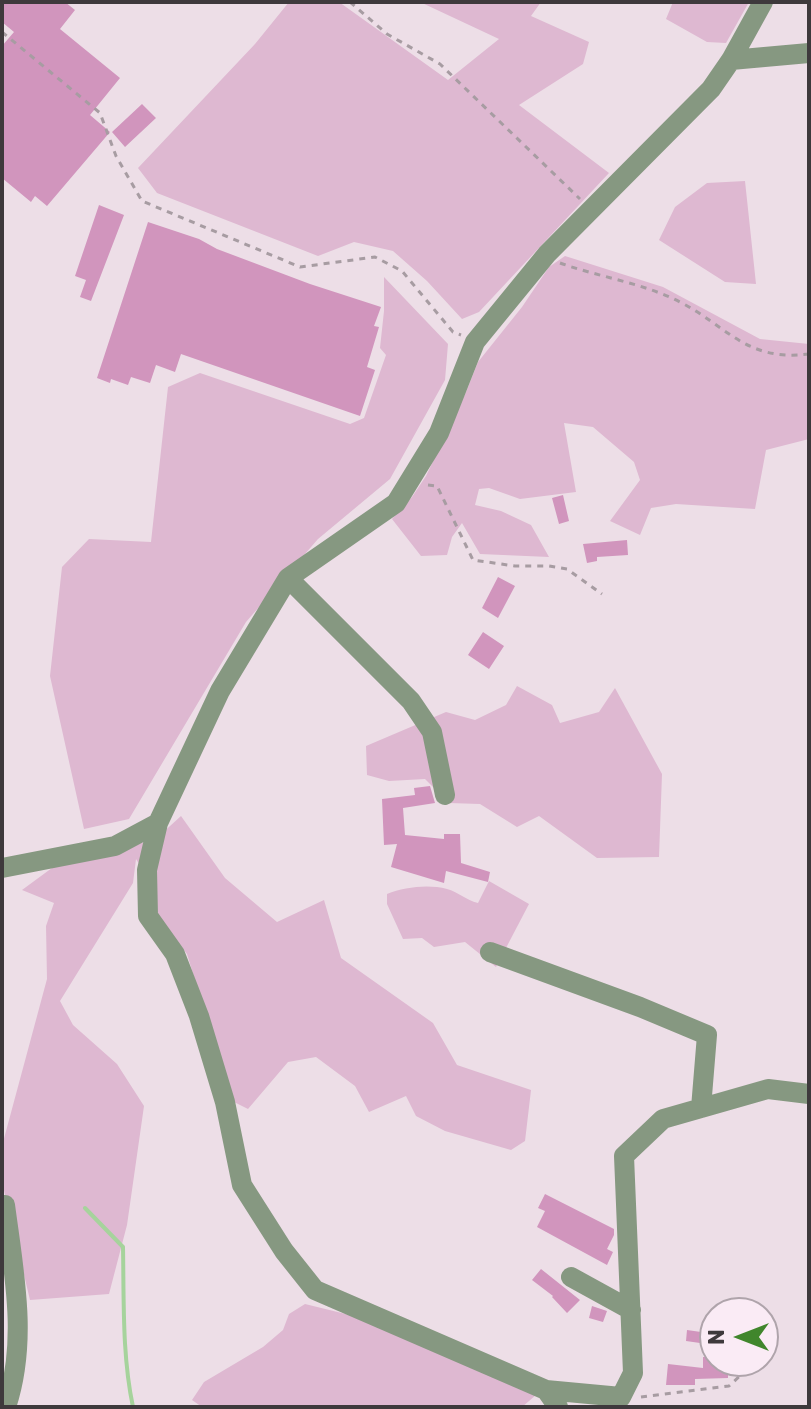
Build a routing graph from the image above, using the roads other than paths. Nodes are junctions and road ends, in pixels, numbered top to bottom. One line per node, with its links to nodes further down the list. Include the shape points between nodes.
1 (763, 2): 3 (street)
2 (809, 53): 3 (street)
3 (731, 60): 4 (street, via 711,89 547,254 475,342 439,433 396,503)
4 (288, 578): 5 (street, via 411,701 432,732); 6 (street, via 220,691)
5 (445, 795)
6 (158, 823): 7 (street, via 115,846); 14 (street, via 147,870 148,916 175,954 199,1016 242,1185 284,1251 315,1290)
7 (2, 868)
8 (490, 952): 10 (street, via 707,1035)
9 (809, 1094): 10 (street, via 768,1089)
10 (701, 1108): 13 (street, via 663,1119 624,1156)
11 (5, 1205): 15 (street, via 19,1311)
12 (571, 1277): 13 (street)
13 (631, 1310): 14 (street, via 633,1373 621,1397)
14 (552, 1398)
15 (6, 1407)

